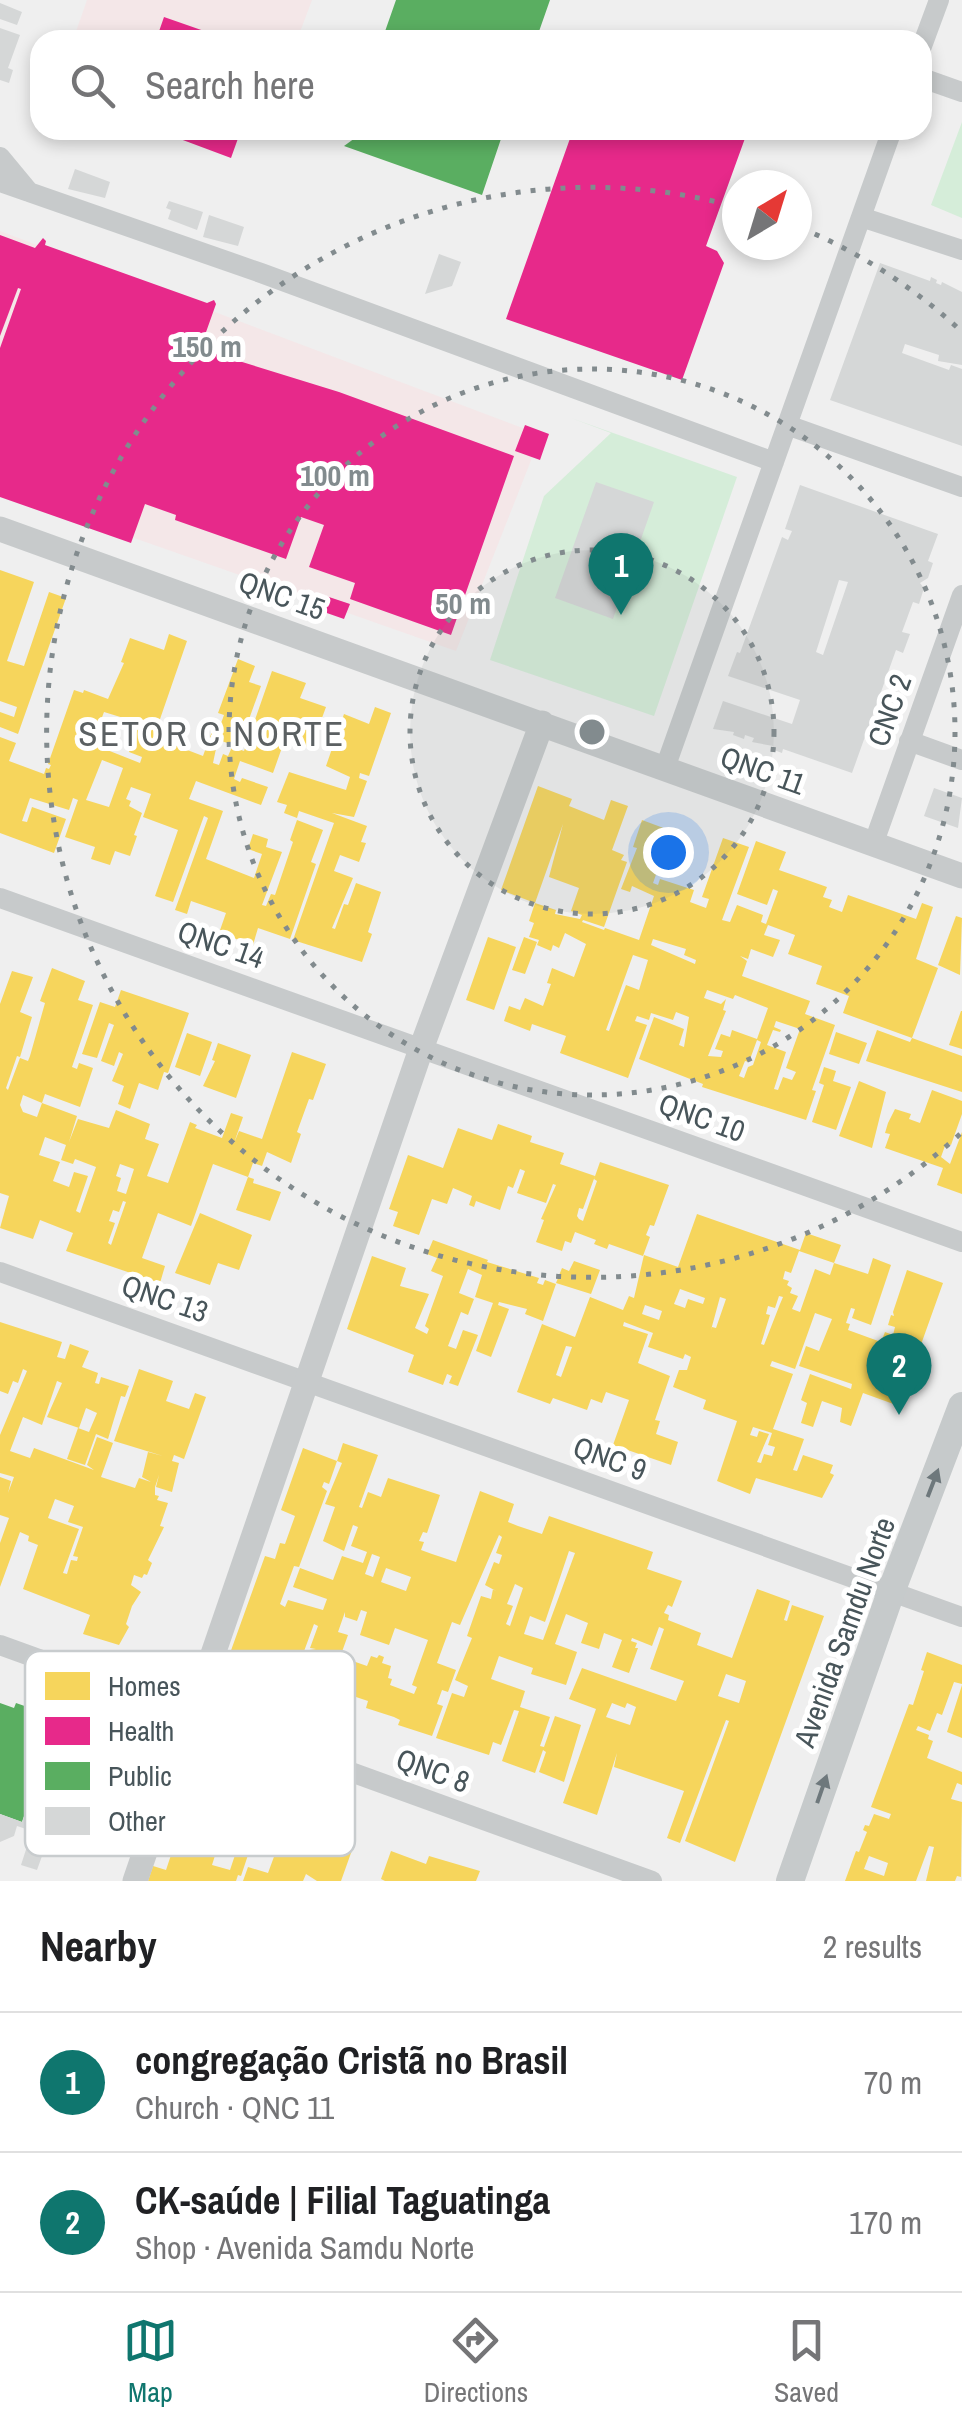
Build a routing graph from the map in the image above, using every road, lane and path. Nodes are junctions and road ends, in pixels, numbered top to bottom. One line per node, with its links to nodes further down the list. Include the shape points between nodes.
1 (938, 0): 2 (street)
2 (928, 30)
3 (932, 82): 4 (street)
4 (962, 92)
5 (888, 140): 9 (street)
6 (0, 157): 8 (street)
7 (0, 182): 8 (street)
8 (30, 194): 12 (street)
9 (861, 217): 10 (street); 11 (street)
10 (962, 250)
11 (788, 424): 12 (street); 13 (street)
12 (774, 462): 19 (street)
13 (962, 487)
14 (0, 529): 16 (street, QNC 15)
15 (962, 595): 17 (street, CNC 2)
16 (542, 723): 19 (street, QNC 11); 23 (street)
17 (909, 741): 18 (street); 20 (street, CNC 2)
18 (962, 760)
19 (664, 768): 20 (street, QNC 11)
20 (873, 845): 21 (street, QNC 11)
21 (962, 876)
22 (0, 898): 23 (street, QNC 14)
23 (421, 1049): 24 (street, QNC 10); 26 (street)
24 (962, 1242)
25 (0, 1272): 26 (street, QNC 13)
26 (309, 1381): 28 (street, QNC 9); 31 (street)
27 (962, 1406): 28 (main road, Avenida Samdu Norte, one-way to 27)
28 (891, 1592): 29 (street, QNC 9); 37 (main road, Avenida Samdu Norte, one-way to 28)
29 (962, 1617)
30 (0, 1645): 32 (street, QNC 8)
31 (215, 1651)
32 (25, 1654)
33 (355, 1774): 36 (street, QNC 8)
34 (144, 1856): 35 (street)
35 (135, 1881)
36 (652, 1881)
37 (790, 1881)

